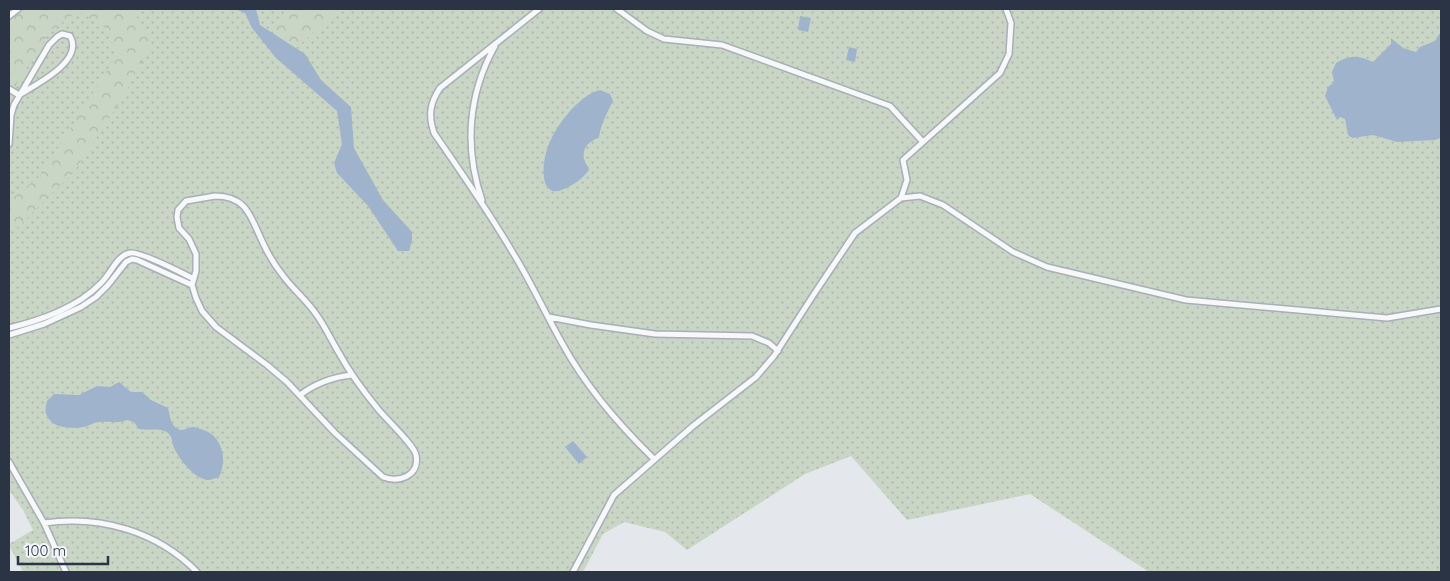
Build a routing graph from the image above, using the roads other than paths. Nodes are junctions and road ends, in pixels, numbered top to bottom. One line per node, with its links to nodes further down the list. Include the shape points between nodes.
1 (18, 9): 5 (street)
2 (539, 9): 6 (street)
3 (617, 9): 10 (street, via 646,31 664,39 722,45 890,106)
4 (1006, 9): 10 (street, via 1011,22 1010,54 1000,73)
5 (9, 16)
6 (496, 43): 13 (street, via 478,85 470,130 473,165); 13 (street, via 440,88 430,110 434,133)
7 (9, 89): 8 (street)
8 (19, 95): 8 (street, via 52,41 62,34 70,36 72,50 65,64); 9 (street)
9 (11, 103): 11 (street)
10 (923, 142): 12 (street, via 903,160 907,180)
11 (9, 144)
12 (900, 198): 15 (street, via 920,196 943,205 1013,252 1047,267 1186,300 1386,318); 19 (street, via 855,233)
13 (486, 209): 16 (street)
14 (193, 282): 17 (street, via 139,254 128,253 85,297 56,312); 18 (street, via 130,259 102,291 81,307); 20 (street, via 196,254 179,228 178,210 193,199 215,196 234,199 249,212 275,264 316,313); 21 (street, via 198,305 211,322 273,369)
15 (1441, 309)
16 (549, 317): 19 (street, via 654,334 752,336); 22 (street, via 562,344 592,390)
17 (9, 328)
18 (9, 335)
19 (778, 350): 22 (street, via 756,377)
20 (352, 375): 21 (street, via 321,382); 21 (street, via 413,447 416,463 407,477 399,480 383,477)
21 (300, 395)
22 (654, 459): 27 (street, via 614,495)
23 (9, 462): 24 (street)
24 (44, 523): 25 (street); 26 (street, via 84,521 124,528 161,544)
25 (66, 572)
26 (198, 572)
27 (573, 572)

